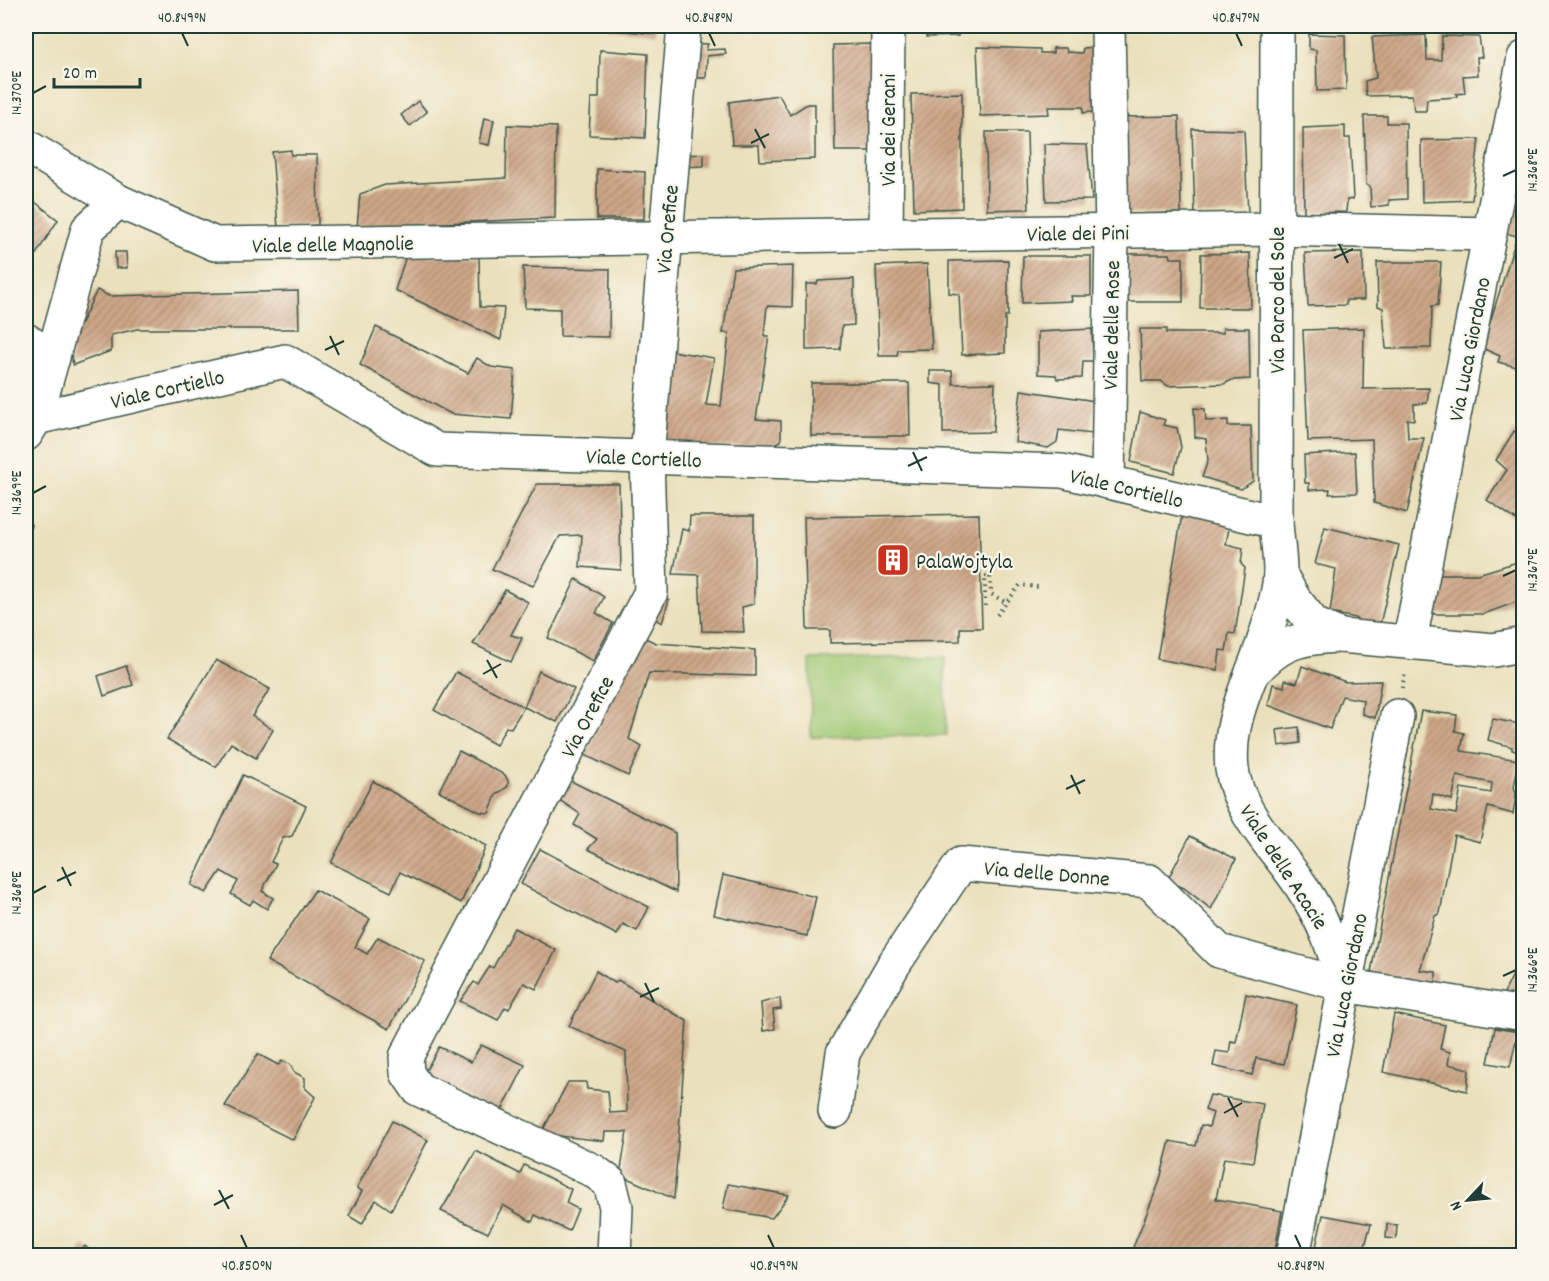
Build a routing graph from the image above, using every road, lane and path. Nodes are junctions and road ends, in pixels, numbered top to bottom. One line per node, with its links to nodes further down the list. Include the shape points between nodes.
1 (684, 26): 12 (street, Via Orefice)
2 (888, 26): 11 (street, Via dei Gerani)
3 (1108, 26): 9 (street, Viale delle Rose)
4 (1277, 26): 8 (street, Via Parco del Sole)
5 (1524, 58): 10 (street, Via Luca Giordano)
6 (26, 146): 7 (street, Viale delle Magnolie)
7 (118, 201): 12 (street, Viale delle Magnolie, via 215,244); 14 (street, Viale Cortiello, via 88,230)
8 (1276, 229): 9 (street, Viale dei Pini); 10 (street, Viale dei Pini); 18 (street, Via Parco del Sole)
9 (1112, 231): 11 (street, Viale dei Pini); 17 (street, Viale delle Rose)
10 (1490, 234): 25 (street, Via Luca Giordano)
11 (886, 235): 12 (street, Viale dei Pini)
12 (665, 238): 16 (street, Via Orefice)
13 (26, 340): 14 (street)
14 (52, 358): 15 (street, Viale Cortiello)
15 (31, 426): 16 (street, Viale Cortiello, via 285,361 436,450)
16 (647, 457): 17 (street, Viale Cortiello, via 1062,471); 32 (street, Via Orefice, via 651,592 406,1057 407,1073 418,1089 594,1171 610,1183 616,1207)
17 (1108, 482): 18 (street, Viale Cortiello)
18 (1276, 522): 19 (street, Via Parco del Sole)
19 (1280, 574): 24 (street, Viale delle Acacie, via 1314,624); 27 (street, Viale delle Acacie, via 1264,641)
20 (1038, 586): 21 (path, via 1020,585)
21 (1005, 603): 22 (path, via 991,594 990,576 985,576); 23 (path)
22 (985, 606)
23 (997, 615)
24 (1341, 636): 25 (street, Viale delle Acacie); 27 (street, Viale delle Acacie, via 1313,637 1290,644 1269,654)
25 (1410, 640): 26 (street, Viale delle Acacie, via 1494,650); 28 (path)
26 (1524, 644)
27 (1250, 676): 29 (street, Viale delle Acacie, via 1235,714 1230,742 1233,772 1241,798 1255,822 1328,931)
28 (1397, 716): 29 (street, Via Luca Giordano)
29 (1344, 985): 30 (street); 31 (street, Via delle Donne, via 1219,951 1149,881 961,864 894,964 843,1053); 33 (street, Via Luca Giordano)
30 (1524, 1014)
31 (835, 1111)
32 (614, 1256)
33 (1293, 1256)

